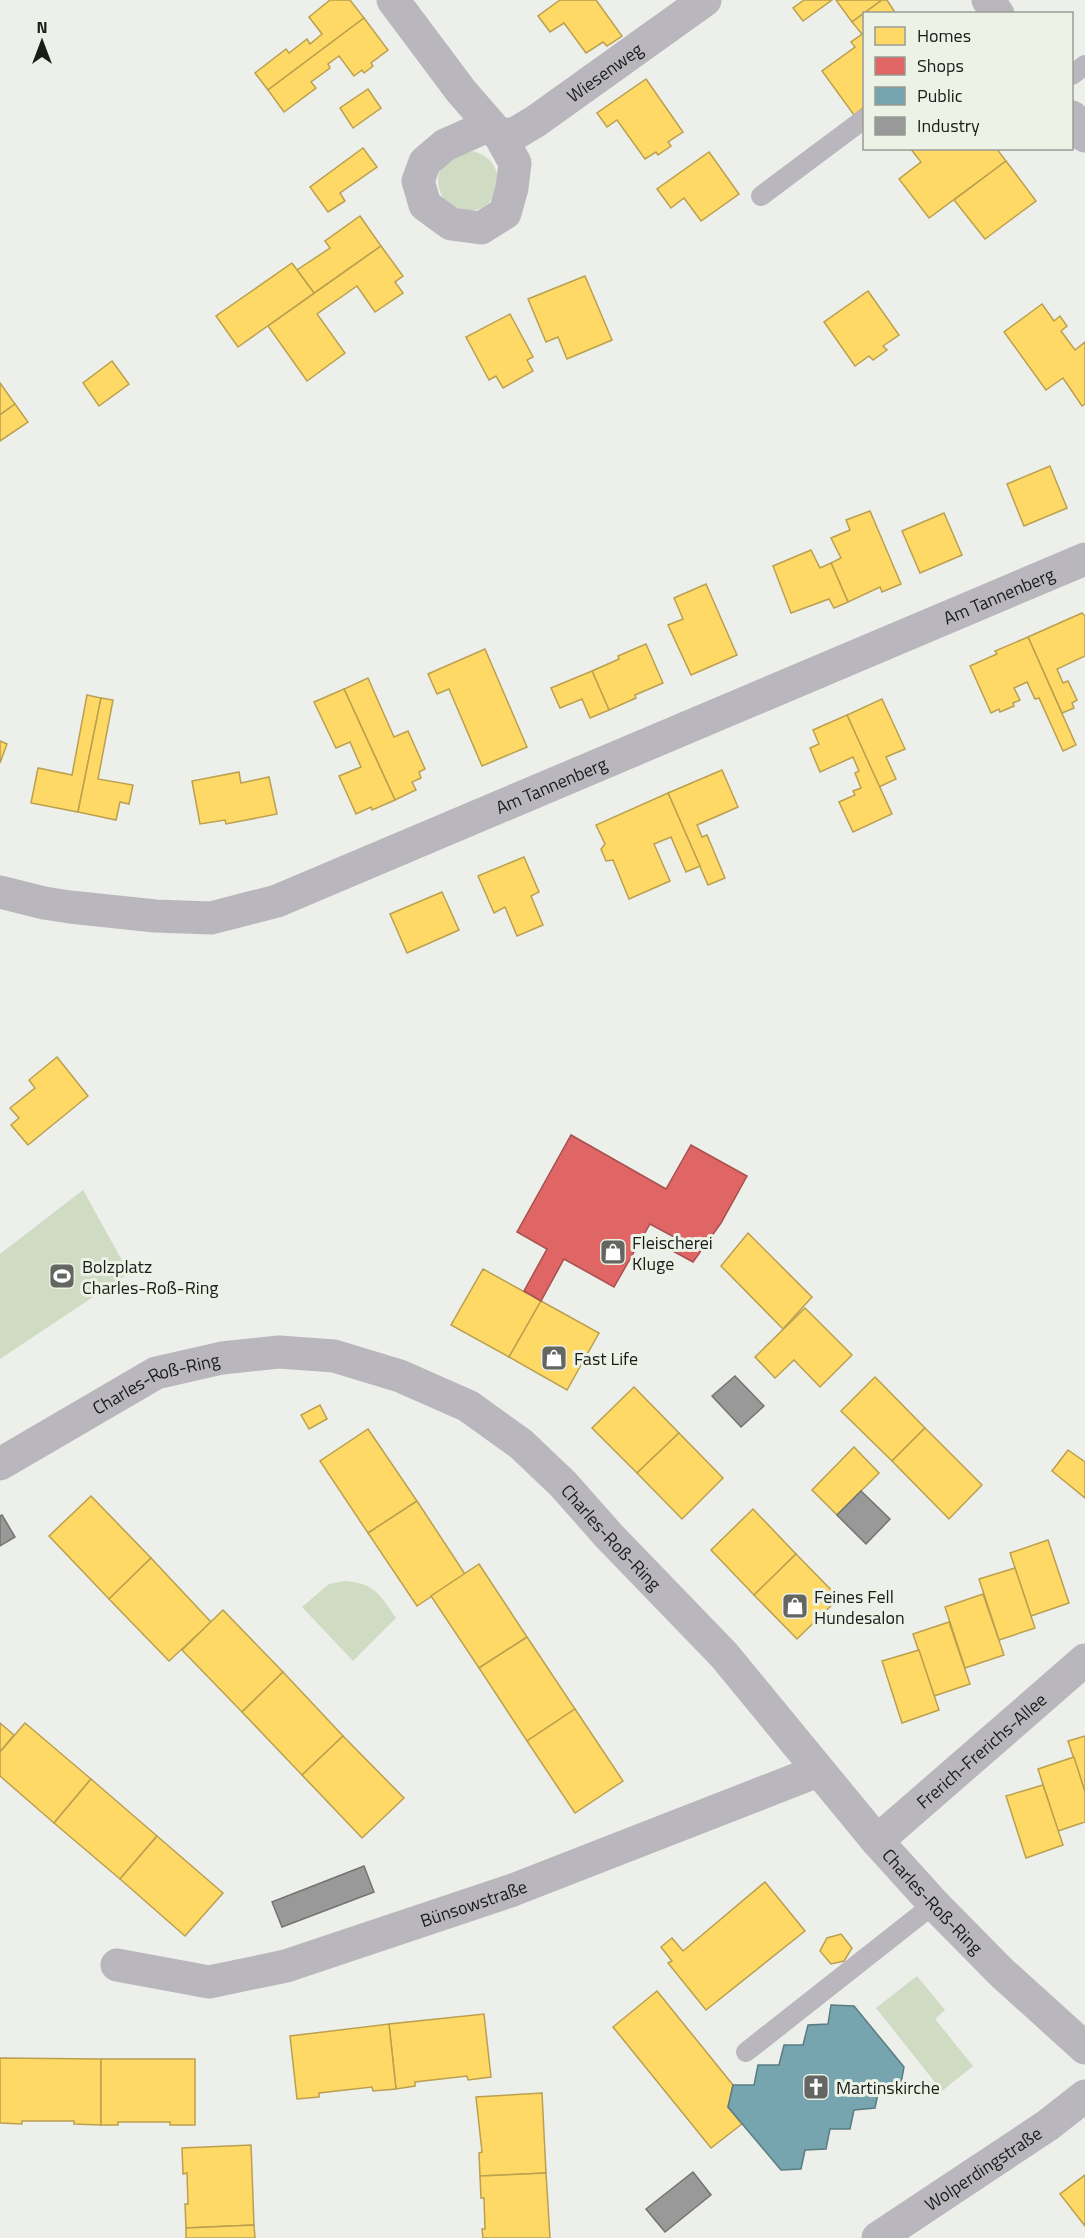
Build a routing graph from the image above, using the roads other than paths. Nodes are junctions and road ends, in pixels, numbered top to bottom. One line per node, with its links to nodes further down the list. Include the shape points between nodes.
1 (393, 0): 2 (street, Wiesenweg, via 460,92 495,131 516,133)
2 (705, 0)
3 (863, 120): 6 (lane)
4 (1073, 120): 5 (street)
5 (1085, 136)
6 (761, 196)
7 (1085, 559): 8 (street, Am Tannenberg, via 277,901 211,918 70,907)
8 (0, 892)
9 (0, 1464): 11 (street, Charles-Roß-Ring, via 156,1373 222,1358 279,1352 334,1356 400,1376 468,1406 521,1444 724,1655)
10 (1085, 1660): 12 (street, Frerich-Frerichs-Allee)
11 (818, 1771): 12 (street, Charles-Roß-Ring); 14 (street, Bünsowstraße, via 513,1890 286,1966 209,1982)
12 (877, 1841): 13 (street, Charles-Roß-Ring)
13 (934, 1904): 15 (street, Charles-Roß-Ring); 16 (lane)
14 (117, 1965)
15 (1085, 2048)
16 (746, 2052)
17 (1085, 2096): 18 (street, Wolperdingstraße)
18 (878, 2238)

